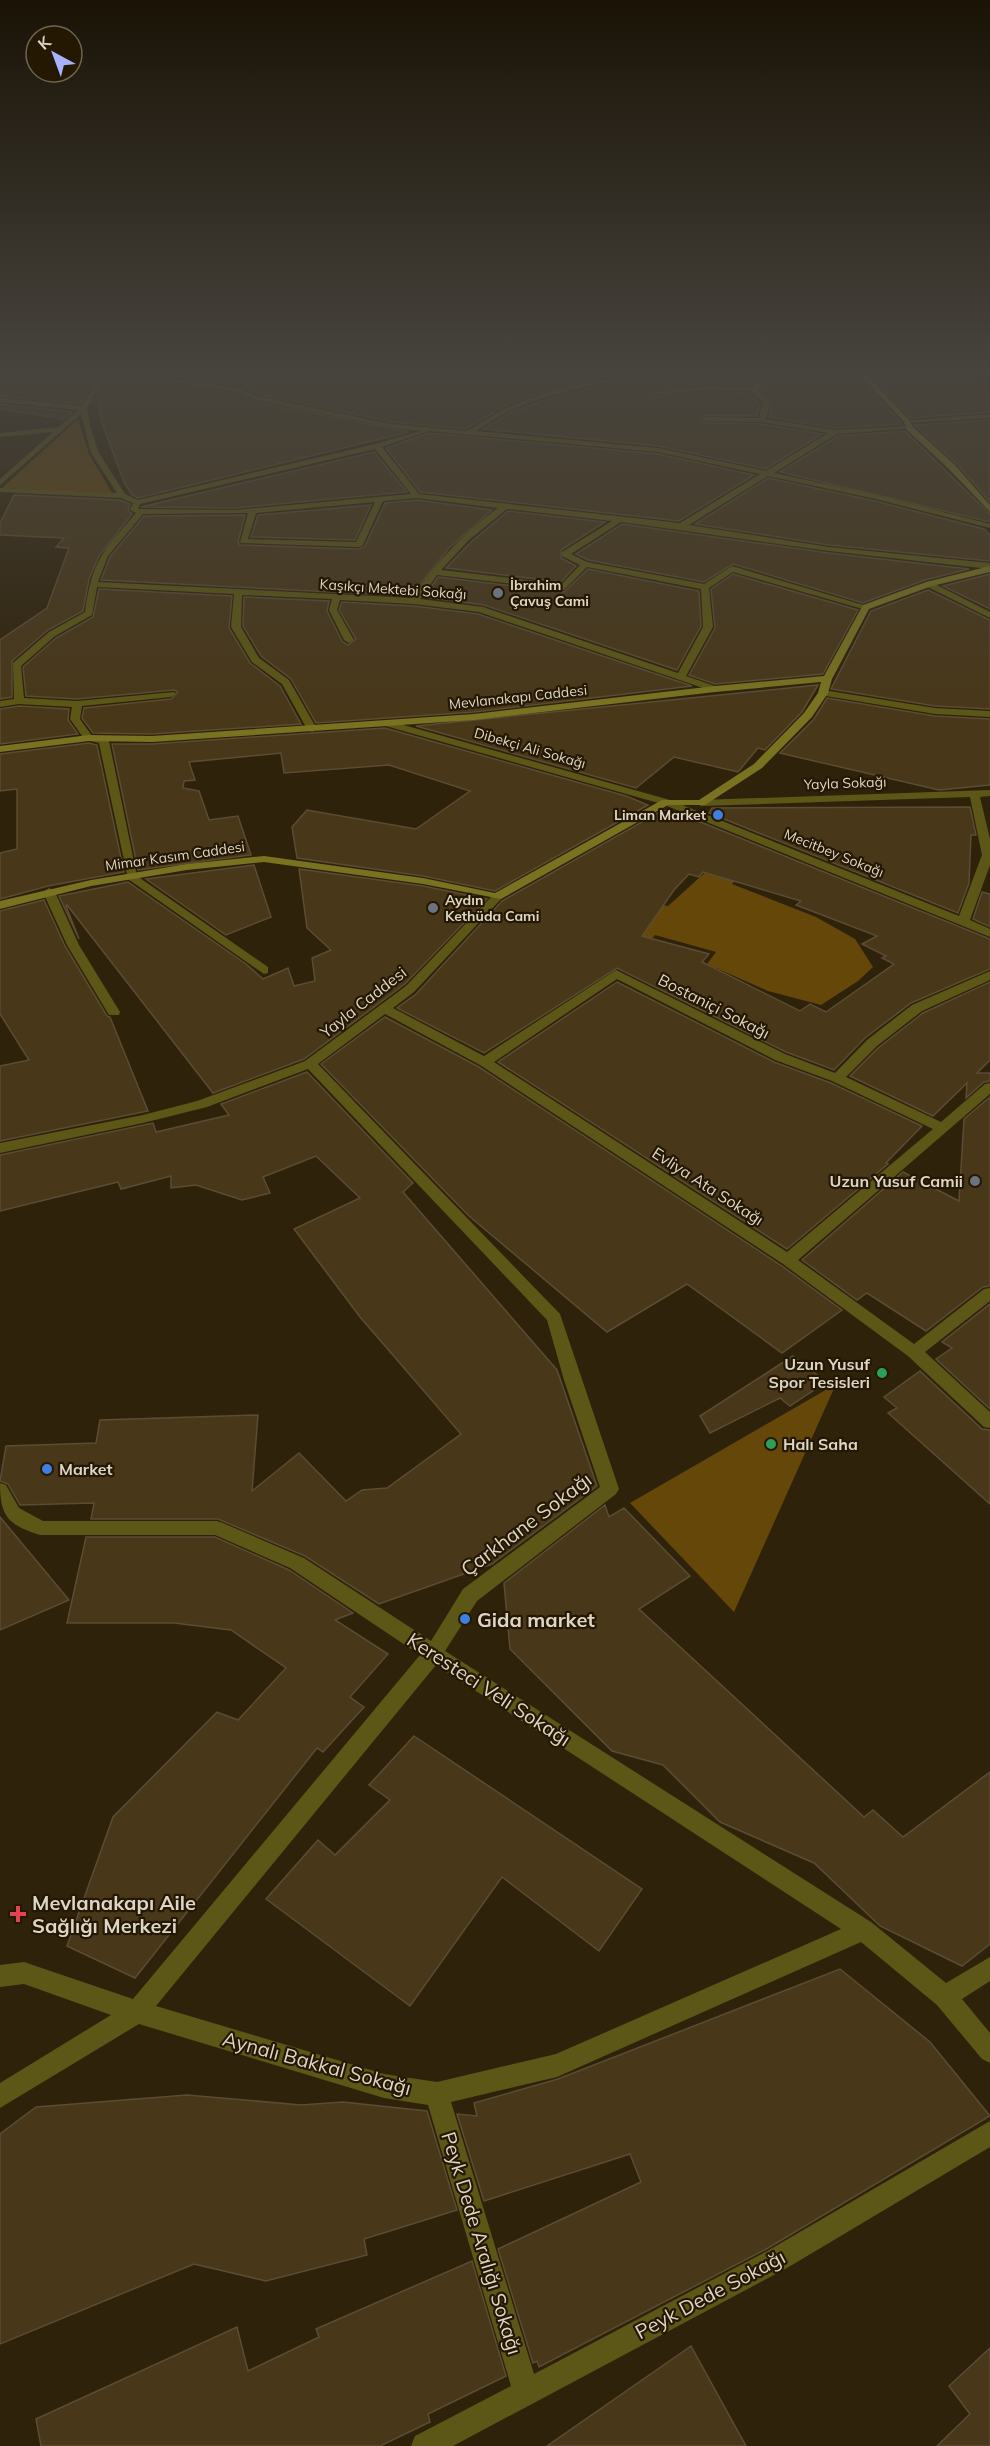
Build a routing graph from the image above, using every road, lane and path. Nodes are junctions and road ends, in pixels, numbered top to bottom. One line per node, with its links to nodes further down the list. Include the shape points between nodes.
1 (113, 481): 8 (street)
2 (226, 481): 11 (street)
3 (405, 481): 9 (street)
4 (752, 481): 17 (street)
5 (804, 481): 18 (street)
6 (964, 481): 14 (street)
7 (0, 490): 8 (street)
8 (122, 496): 11 (street)
9 (417, 496): 10 (street); 12 (street)
10 (380, 499): 13 (street); 13 (street, via 359,545 243,541)
11 (137, 502): 15 (street, via 134,510)
12 (505, 506): 16 (street); 21 (street, via 480,524)
13 (253, 509): 15 (street)
14 (990, 510)
15 (141, 512): 22 (street, via 104,555)
16 (620, 519): 17 (street); 19 (street, via 565,554)
17 (681, 526): 20 (street)
18 (990, 526)
19 (585, 564): 21 (street, via 564,587); 24 (street)
20 (990, 568): 23 (street)
21 (433, 572): 27 (street)
22 (93, 584): 25 (street, Kaşıkçı Mektebi Sokağı); 36 (street, via 89,614 52,634 16,665)
23 (929, 584): 28 (street); 29 (street)
24 (705, 588): 28 (street, via 732,569); 31 (street, via 708,627)
25 (238, 592): 26 (street, Kaşıkçı Mektebi Sokağı); 41 (street, via 236,627 255,660 286,682)
26 (336, 599): 27 (street, Kaşıkçı Mektebi Sokağı); 30 (street, via 333,610)
27 (414, 601): 31 (street, Kaşıkçı Mektebi Sokağı, via 480,609)
28 (866, 607): 32 (street)
29 (990, 615)
30 (349, 640)
31 (682, 675): 33 (street, Kaşıkçı Mektebi Sokağı)
32 (827, 679): 33 (street, Mevlanakapı Caddesi); 34 (street)
33 (715, 688): 40 (street, Mevlanakapı Caddesi, via 474,717)
34 (823, 693): 39 (street, via 935,711); 47 (street, via 808,715 759,766)
35 (171, 694): 38 (street)
36 (19, 701): 37 (street); 38 (street)
37 (0, 704)
38 (76, 704): 42 (street, via 75,719)
39 (990, 714)
40 (386, 723): 41 (street, Mevlanakapı Caddesi); 46 (street, Dibekçi Ali Sokağı)
41 (312, 729): 42 (street, Mevlanakapı Caddesi, via 152,739)
42 (89, 738): 43 (street, Mevlanakapı Caddesi); 48 (street, via 104,741)
43 (0, 749)
44 (990, 793): 45 (street, Yayla Sokağı)
45 (974, 794): 47 (street, Yayla Sokağı); 52 (street, via 988,855)
46 (666, 802): 47 (street, Yayla Caddesi); 50 (street, Yayla Caddesi); 52 (street, Meсitbey Sokağı)
47 (701, 802)
48 (132, 877): 49 (street, Mimar Kasım Caddesi); 50 (street, Mimar Kasım Caddesi, via 264,859 423,881); 54 (street)
49 (49, 892): 51 (street, Mimar Kasım Caddesi); 57 (street, via 73,945)
50 (497, 897): 56 (street, Yayla Caddesi)
51 (0, 905)
52 (963, 922): 53 (street, Meсitbey Sokağı)
53 (990, 933)
54 (264, 970)
55 (990, 975): 60 (street, via 917,1008 872,1043)
56 (386, 1009): 58 (street, Evliya Ata Sokağı); 59 (street, Yayla Caddesi)
57 (114, 1012)
58 (485, 1062): 60 (street, Bostaniçi Sokağı, via 616,974 780,1058); 64 (street, Evliya Ata Sokağı)
59 (310, 1064): 63 (street, Yayla Caddesi, via 202,1104); 69 (street, Çarkhane Sokağı, via 554,1318 610,1489 470,1595)
60 (837, 1078): 62 (street, Bostaniçi Sokağı)
61 (990, 1087): 62 (street)
62 (942, 1128): 64 (street)
63 (0, 1148)
64 (788, 1260): 66 (street, Evliya Ata Sokağı)
65 (990, 1293): 66 (street)
66 (914, 1352): 67 (street, Evliya Ata Sokağı)
67 (990, 1422)
68 (0, 1490): 69 (street, Keresteci Veli Sokağı, via 13,1513 40,1528 218,1528 297,1563)
69 (433, 1654): 70 (street, Keresteci Veli Sokağı); 74 (street, Çarkhane Sokağı)
70 (863, 1930): 73 (street, Keresteci Veli Sokağı); 76 (street, Aynalı Bakkal Sokağı, via 557,2065)
71 (990, 1968): 73 (street)
72 (0, 1976): 74 (street, Aynalı Bakkal Sokağı, via 24,1973)
73 (945, 1997): 75 (street, Keresteci Veli Sokağı)
74 (137, 2012): 76 (street, Aynalı Bakkal Sokağı, via 384,2086); 77 (street, Çarkhane Sokağı)
75 (990, 2051)
76 (437, 2094): 79 (street, Peyk Dede Aralığı Sokağı)
77 (0, 2096)
78 (990, 2133): 79 (street, Peyk Dede Sokağı, via 778,2259)
79 (526, 2391): 80 (street, Peyk Dede Sokağı)
80 (425, 2446)

